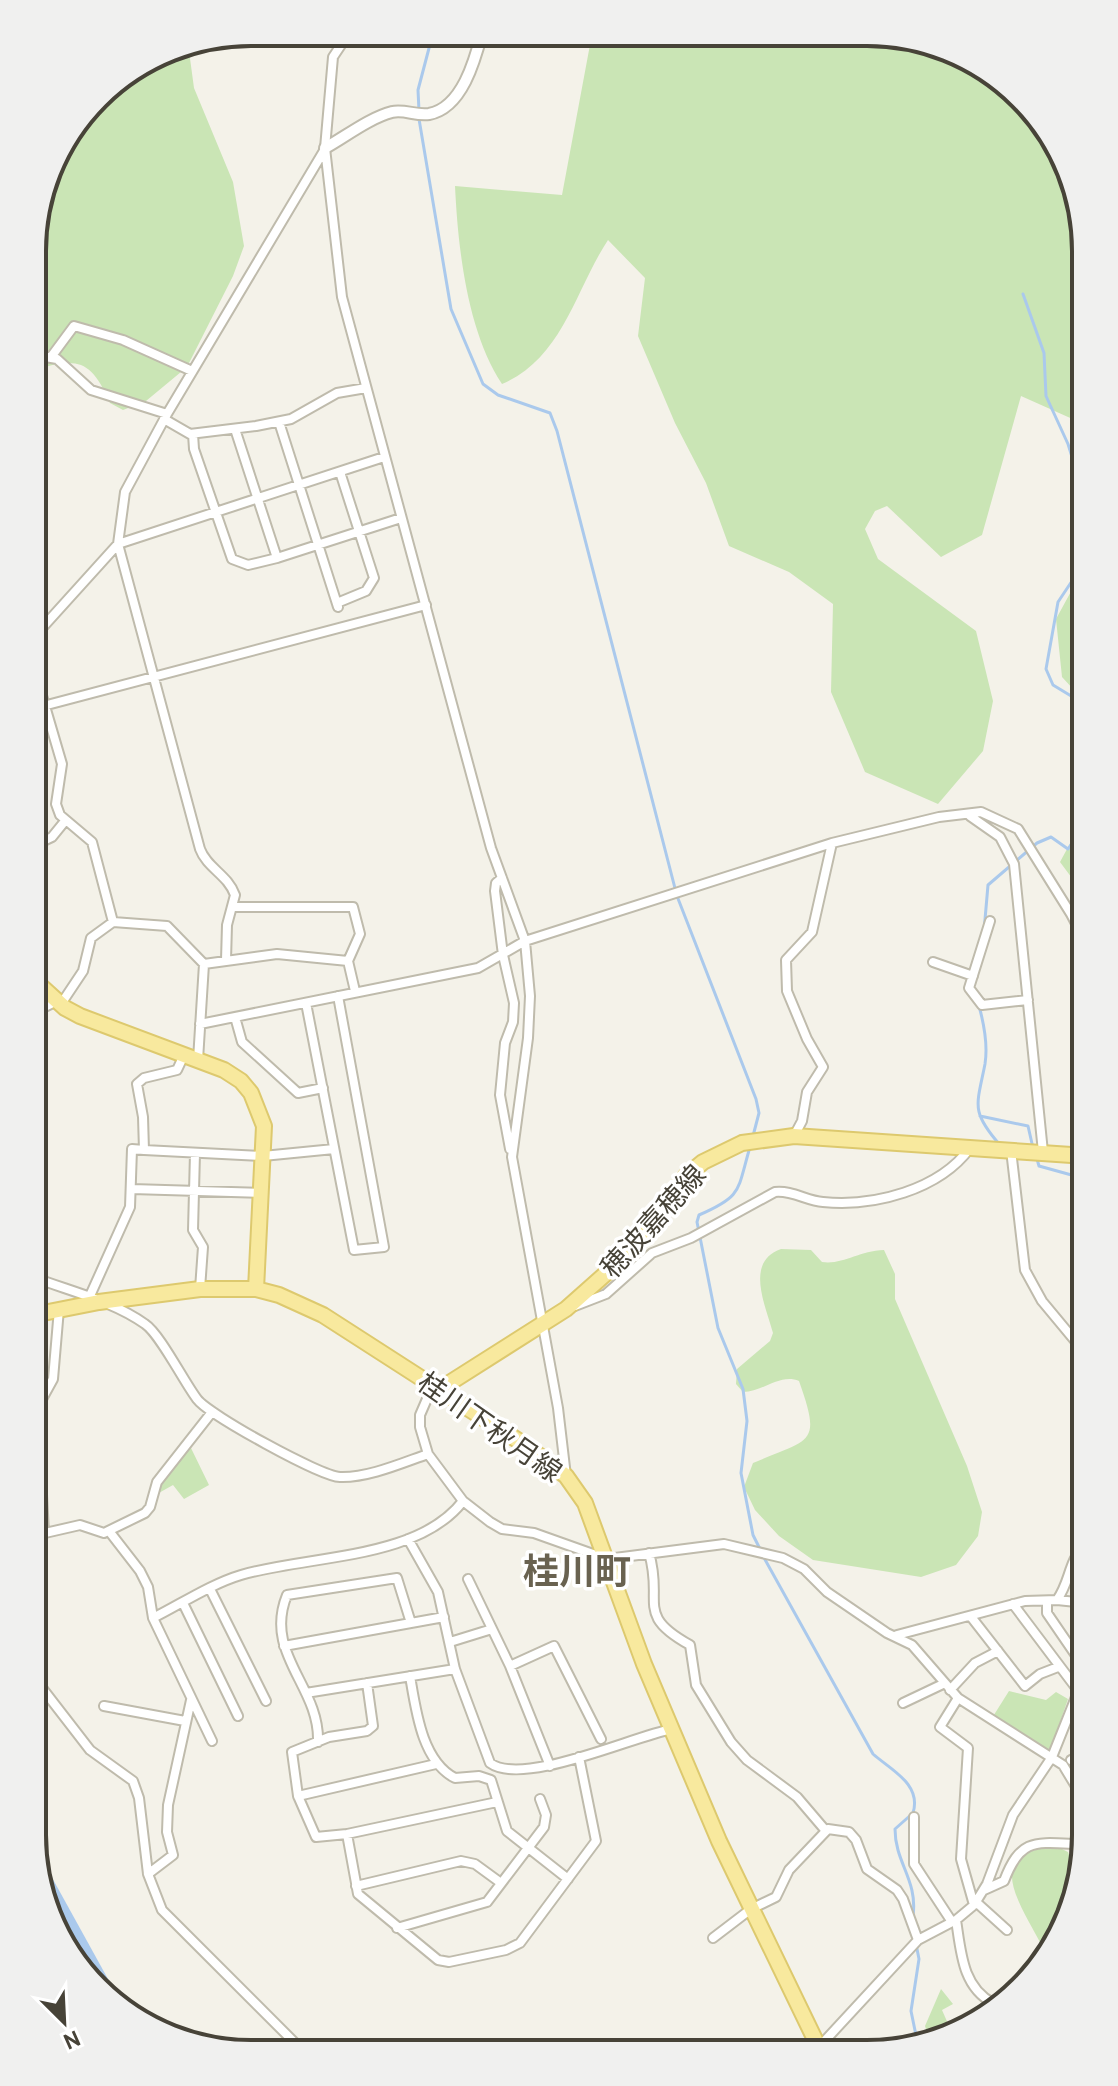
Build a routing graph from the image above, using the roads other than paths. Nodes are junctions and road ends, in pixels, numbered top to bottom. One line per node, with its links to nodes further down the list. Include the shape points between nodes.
1 (340, 46): 3 (street, via 333,57)
2 (478, 46): 3 (street, via 452,101 430,114 386,114)
3 (325, 148): 6 (street); 7 (street, via 342,297)
4 (46, 356): 5 (street)
5 (51, 357): 6 (street, via 74,326 123,340); 8 (street, via 91,390)
6 (192, 371): 8 (street)
7 (366, 388): 9 (street, via 337,393); 12 (street)
8 (165, 417): 11 (street); 19 (street, via 125,492)
9 (279, 422): 10 (street); 14 (street)
10 (235, 429): 11 (street); 15 (street)
11 (193, 434): 16 (street)
12 (384, 457): 13 (street); 17 (street)
13 (340, 472): 14 (street); 18 (street)
14 (298, 486): 15 (street); 20 (street)
15 (257, 499): 16 (street); 21 (street)
16 (216, 512): 19 (street); 21 (street, via 235,563 256,565)
17 (401, 518): 18 (street); 22 (street)
18 (360, 531): 20 (street); 20 (street, via 374,583 338,605)
19 (118, 544): 23 (street); 24 (street)
20 (318, 545): 21 (street)
21 (277, 558)
22 (426, 605): 24 (street); 31 (street)
23 (46, 624)
24 (155, 678): 26 (street); 32 (street, via 200,849 232,887)
25 (46, 702): 26 (street)
26 (47, 705): 28 (street, via 62,764 56,804)
27 (970, 816): 30 (street, via 943,817); 33 (street, via 981,812 1018,829); 46 (street, via 1000,837 1014,864)
28 (65, 821): 29 (street); 35 (street, via 92,842)
29 (46, 840)
30 (832, 843): 36 (street); 54 (street, via 812,932 786,960 787,991 823,1067 807,1092)
31 (502, 878): 36 (street); 37 (street, via 495,891)
32 (233, 907): 38 (street); 39 (street, via 353,907 360,934)
33 (1072, 920)
34 (990, 921): 42 (street)
35 (113, 922): 41 (street, via 167,926); 47 (street, via 91,938 83,971)
36 (525, 941): 37 (street); 63 (street, via 528,1038)
37 (503, 955): 44 (street, via 478,968); 63 (street, via 514,1003 500,1095)
38 (226, 960): 39 (street, via 277,954); 41 (street)
39 (348, 961): 44 (street)
40 (933, 962): 42 (street)
41 (204, 964): 51 (street)
42 (973, 976): 46 (street, via 969,988 982,1005)
43 (46, 990): 47 (main road)
44 (355, 991): 45 (street)
45 (338, 996): 48 (street); 56 (street, via 384,1247 354,1250)
46 (1028, 1000): 59 (street)
47 (59, 1002): 49 (street); 52 (main road, via 80,1016)
48 (306, 1003): 50 (street); 53 (street)
49 (46, 1008)
50 (235, 1017): 51 (street); 53 (street, via 242,1042 298,1093)
51 (200, 1024): 52 (street)
52 (191, 1058): 58 (street, via 177,1070 137,1084); 62 (main road, via 233,1075 251,1093 264,1126)
53 (323, 1088): 56 (street)
54 (794, 1136): 55 (main road, 穂波嘉穂線); 72 (main road, 穂波嘉穂線, via 742,1143 703,1162 686,1176 620,1261)
55 (971, 1147): 57 (main road, 穂波嘉穂線); 72 (street, via 960,1161 902,1194 821,1203 775,1192 652,1253 606,1294)
56 (334, 1149): 62 (street)
57 (1011, 1149): 59 (main road, 穂波嘉穂線); 75 (street, via 1025,1270)
58 (144, 1150): 60 (street); 64 (street, via 132,1149)
59 (1043, 1152): 61 (main road, 穂波嘉穂線)
60 (195, 1153): 62 (street); 65 (street)
61 (1072, 1155)
62 (263, 1156): 66 (main road)
63 (512, 1157): 74 (street)
64 (132, 1189): 65 (street); 70 (street)
65 (193, 1191): 66 (street); 68 (street, via 193,1230 203,1247)
66 (261, 1193): 69 (main road)
67 (46, 1282): 70 (street)
68 (200, 1289): 69 (main road); 70 (main road)
69 (256, 1289): 76 (main road, 桂川下秋月線, via 323,1315)
70 (94, 1300): 71 (main road); 78 (street, via 148,1326 198,1401)
71 (59, 1309): 73 (main road); 77 (street, via 53,1379)
72 (566, 1309): 74 (main road, 穂波嘉穂線)
73 (46, 1312)
74 (541, 1324): 76 (main road, 穂波嘉穂線); 80 (street)
75 (1072, 1337)
76 (436, 1387): 79 (street, via 420,1415); 80 (main road, 桂川下秋月線)
77 (46, 1392)
78 (212, 1412): 79 (street, via 251,1437 340,1477); 82 (street, via 157,1482 145,1513)
79 (428, 1454): 81 (street)
80 (566, 1476): 86 (main road, 桂川下秋月線, via 585,1503)
81 (463, 1501): 84 (street, via 437,1526); 86 (street, via 502,1529 534,1533)
82 (109, 1531): 83 (street, via 80,1525); 96 (street, via 140,1571)
83 (46, 1532)
84 (408, 1539): 89 (street, via 259,1570); 95 (street, via 438,1592)
85 (649, 1553): 86 (street); 100 (street, via 724,1544 783,1558); 135 (street, via 655,1613 666,1632 690,1645 696,1685 709,1708 747,1760 797,1797)
86 (607, 1559): 122 (main road, 桂川下秋月線)
87 (1072, 1559): 90 (street)
88 (468, 1579): 99 (street)
89 (210, 1589): 93 (street); 116 (street)
90 (1057, 1600): 91 (street); 92 (street)
91 (1047, 1602): 94 (street); 103 (street, via 1047,1613)
92 (1072, 1602)
93 (183, 1603): 96 (street); 120 (street)
94 (1013, 1604): 97 (street); 106 (street)
95 (444, 1617): 98 (street); 101 (street)
96 (153, 1618): 115 (street)
97 (972, 1618): 100 (street); 104 (street)
98 (411, 1623): 102 (street); 102 (street, via 397,1578 287,1595 279,1625)
99 (492, 1629): 101 (street); 105 (street)
100 (897, 1635): 111 (street, via 920,1653)
101 (450, 1642): 107 (street)
102 (284, 1646): 113 (street)
103 (1072, 1650)
104 (998, 1651): 106 (street, via 1025,1686); 111 (street)
105 (510, 1666): 123 (street, via 554,1646); 129 (street)
106 (1058, 1667): 109 (street)
107 (455, 1669): 108 (street); 129 (street, via 490,1763 503,1770)
108 (410, 1676): 110 (street); 128 (street)
109 (1072, 1681)
110 (367, 1683): 113 (street); 125 (street, via 373,1726)
111 (946, 1687): 114 (street); 117 (street)
112 (46, 1693): 139 (street, via 90,1750 133,1781)
113 (306, 1693): 125 (street)
114 (958, 1698): 127 (street); 144 (street, via 940,1727 968,1748 961,1859)
115 (192, 1699): 121 (street); 124 (street)
116 (266, 1701)
117 (903, 1703)
118 (104, 1706): 121 (street)
119 (1072, 1711): 127 (street)
120 (238, 1716)
121 (185, 1721): 139 (street, via 168,1805 173,1855)
122 (672, 1729): 126 (street); 145 (main road, 桂川下秋月線)
123 (601, 1739)
124 (212, 1741)
125 (318, 1742): 131 (street, via 292,1752)
126 (579, 1757): 129 (street); 140 (street, via 597,1835)
127 (1052, 1757): 130 (street); 143 (street, via 1013,1815)
128 (436, 1764): 131 (street); 133 (street, via 455,1778 491,1780)
129 (550, 1766)
130 (1072, 1780)
131 (298, 1796): 136 (street, via 316,1837)
132 (540, 1799): 138 (street, via 547,1821)
133 (497, 1802): 136 (street); 138 (street, via 507,1831)
134 (914, 1817): 146 (street, via 914,1864)
135 (826, 1831): 145 (street, via 789,1870 776,1897); 150 (street, via 840,1829 856,1840 867,1869 903,1899)
136 (347, 1834): 142 (street)
137 (1072, 1844): 143 (street, via 1045,1843 1019,1851 1004,1881)
138 (527, 1848): 140 (street); 141 (street)
139 (148, 1874): 152 (street, via 162,1910)
140 (568, 1879): 147 (street, via 520,1943 506,1950 443,1962)
141 (501, 1883): 142 (street, via 475,1864 461,1861); 147 (street, via 481,1905)
142 (356, 1886): 147 (street, via 364,1902)
143 (984, 1890): 144 (street)
144 (975, 1904): 146 (street); 148 (street)
145 (751, 1909): 149 (street); 153 (main road, 桂川下秋月線)
146 (954, 1921): 150 (street); 151 (street, via 965,1972)
147 (397, 1928)
148 (1007, 1930)
149 (713, 1938)
150 (918, 1940): 154 (street)
151 (988, 2000)
152 (292, 2040)
153 (815, 2040)
154 (829, 2040)

